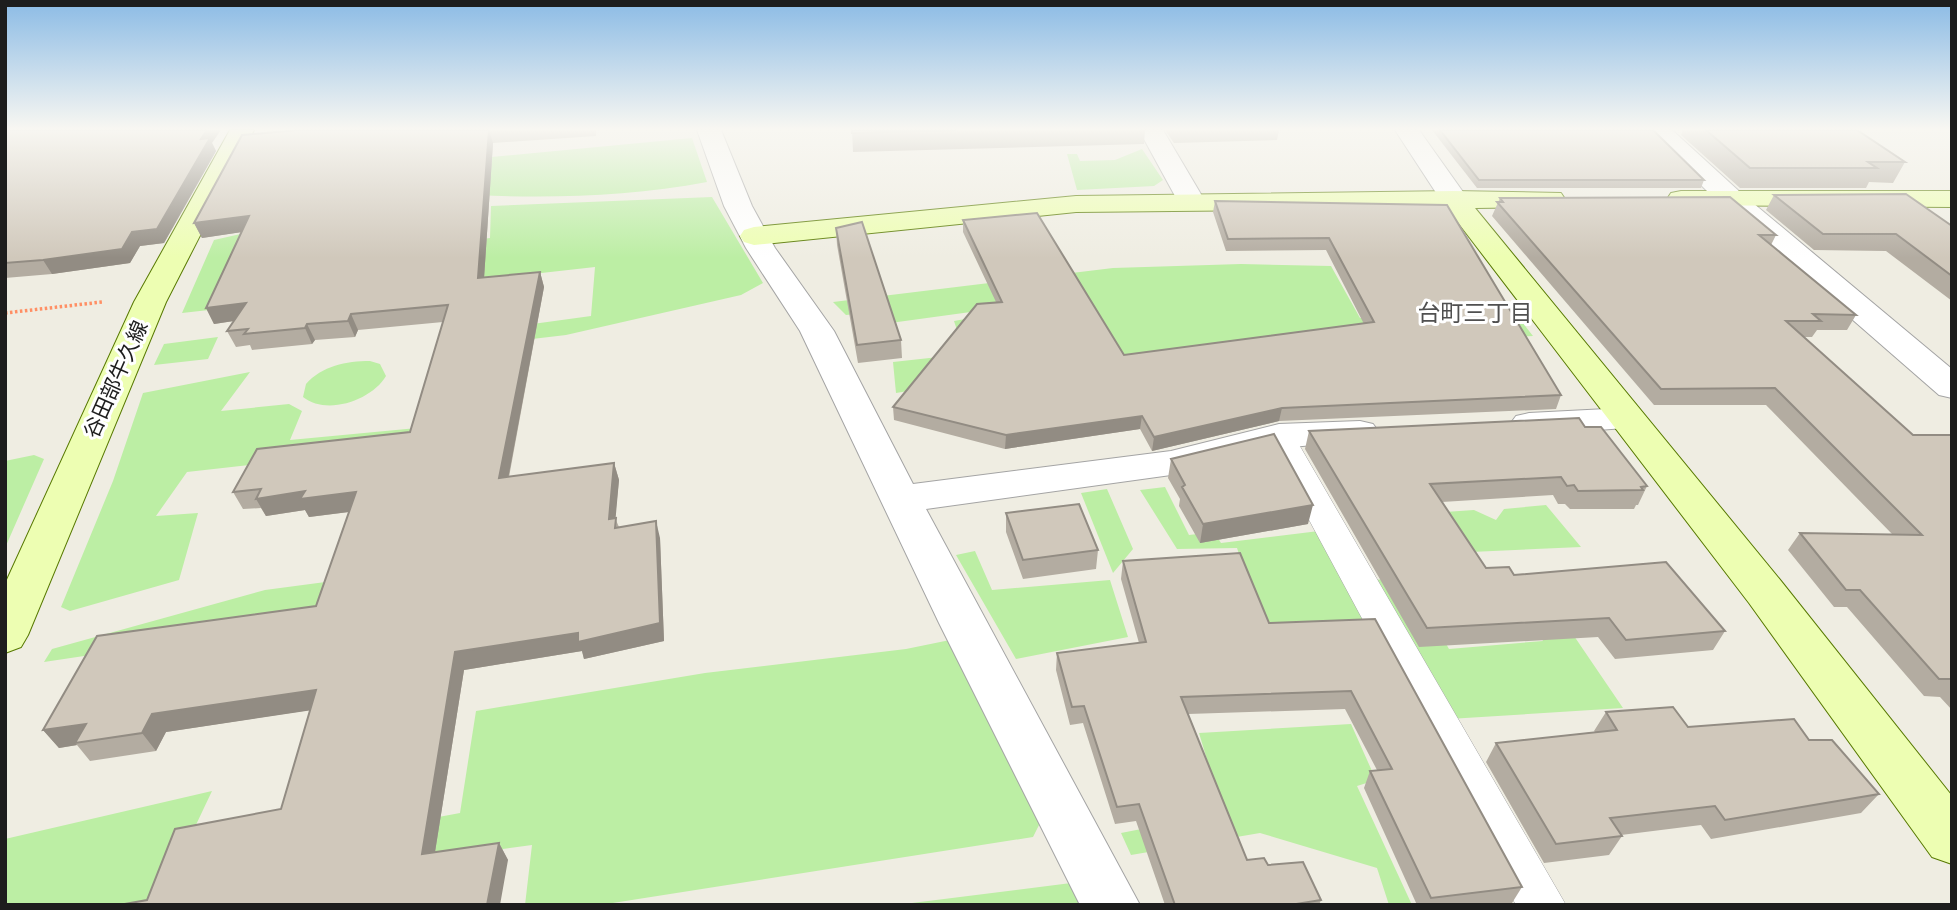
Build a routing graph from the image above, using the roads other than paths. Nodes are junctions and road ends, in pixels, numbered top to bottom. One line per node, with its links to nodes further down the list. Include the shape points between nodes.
1 (219, 172): 19 (street, 谷田部牛久線, via 153,296)
2 (725, 172): 12 (street)
3 (1175, 172): 11 (street)
4 (1436, 172): 6 (street)
5 (1703, 172): 9 (street)
6 (1454, 199): 7 (street); 11 (street); 14 (street)
7 (1579, 199)
8 (1648, 199): 9 (street)
9 (1731, 199): 10 (street); 13 (street)
10 (1952, 199)
11 (1191, 201): 12 (street, via 1048,206)
12 (754, 236): 18 (street, via 817,331)
13 (1952, 387)
14 (1626, 419): 15 (street); 20 (street)
15 (1501, 425)
16 (1390, 431): 17 (street)
17 (1279, 436): 18 (street, via 1171,463); 22 (lane)
18 (899, 499): 21 (street)
19 (5, 635)
20 (1952, 838)
21 (1111, 905)
22 (1542, 905)

